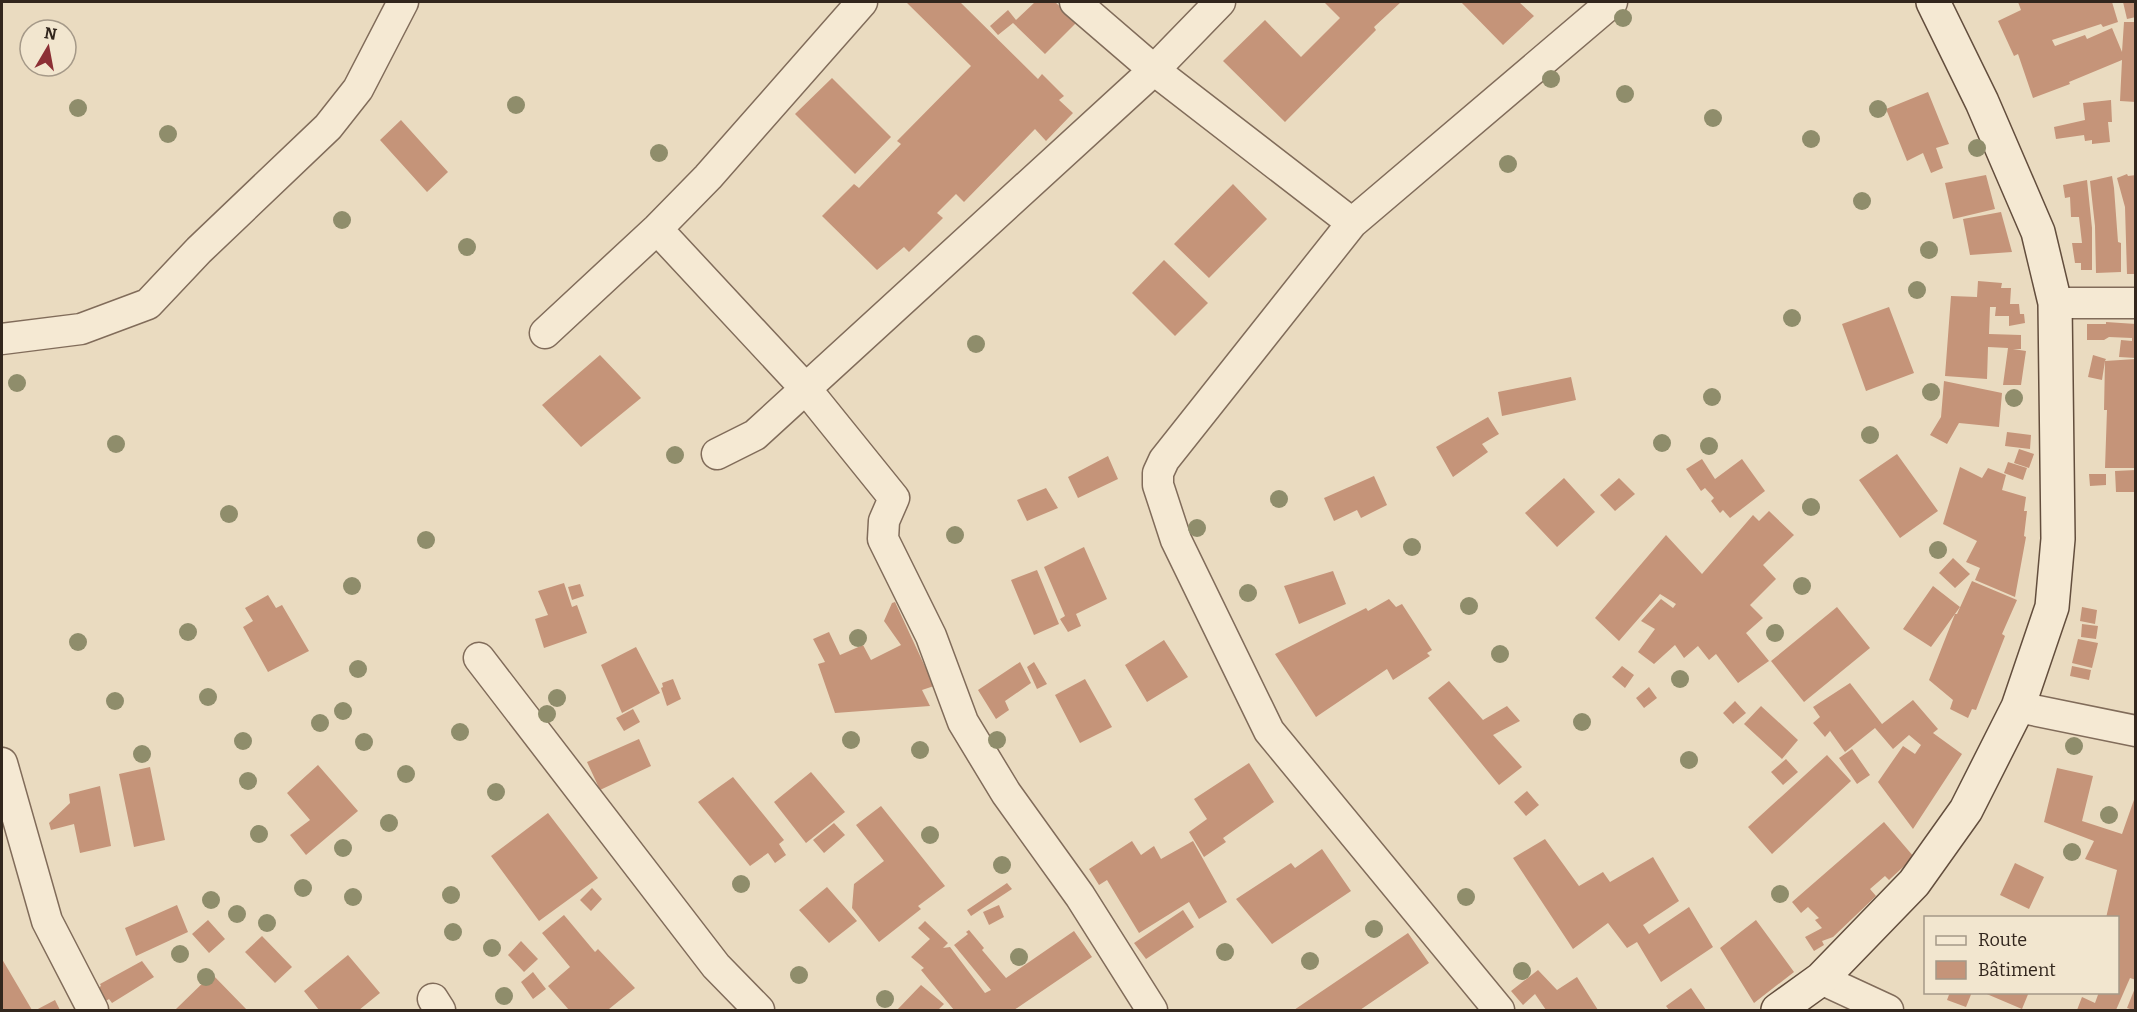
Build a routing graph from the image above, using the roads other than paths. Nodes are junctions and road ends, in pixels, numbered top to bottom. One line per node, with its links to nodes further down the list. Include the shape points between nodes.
1 (403, 2): 13 (street, via 358,89 328,127 148,304 81,329)
2 (862, 2): 9 (street)
3 (1075, 2): 7 (street)
4 (1220, 2): 7 (street)
5 (1612, 2): 8 (street)
6 (1933, 2): 10 (main road, via 1982,102 2038,232)
7 (1154, 70): 8 (street); 14 (street)
8 (1352, 223): 25 (street, via 1164,460 1158,485 1176,540 1269,731)
9 (657, 229): 12 (street); 14 (street)
10 (2055, 303): 11 (street); 17 (main road, via 2058,539 2052,607)
11 (2136, 303)
12 (544, 333)
13 (2, 339)
14 (806, 389): 15 (street, via 755,435); 24 (street, via 894,498 884,522 883,539 931,636 963,722)
15 (717, 454)
16 (479, 658): 23 (street, via 716,966)
17 (2018, 707): 18 (street); 21 (main road, via 1966,810 1914,883)
18 (2136, 730)
19 (2, 763): 20 (street)
20 (8, 812): 22 (street, via 47,921)
21 (1821, 979): 26 (main road); 27 (street)
22 (93, 1011)
23 (759, 1011)
24 (1152, 1011)
25 (1499, 1011)
26 (1778, 1011)
27 (1888, 1011)

